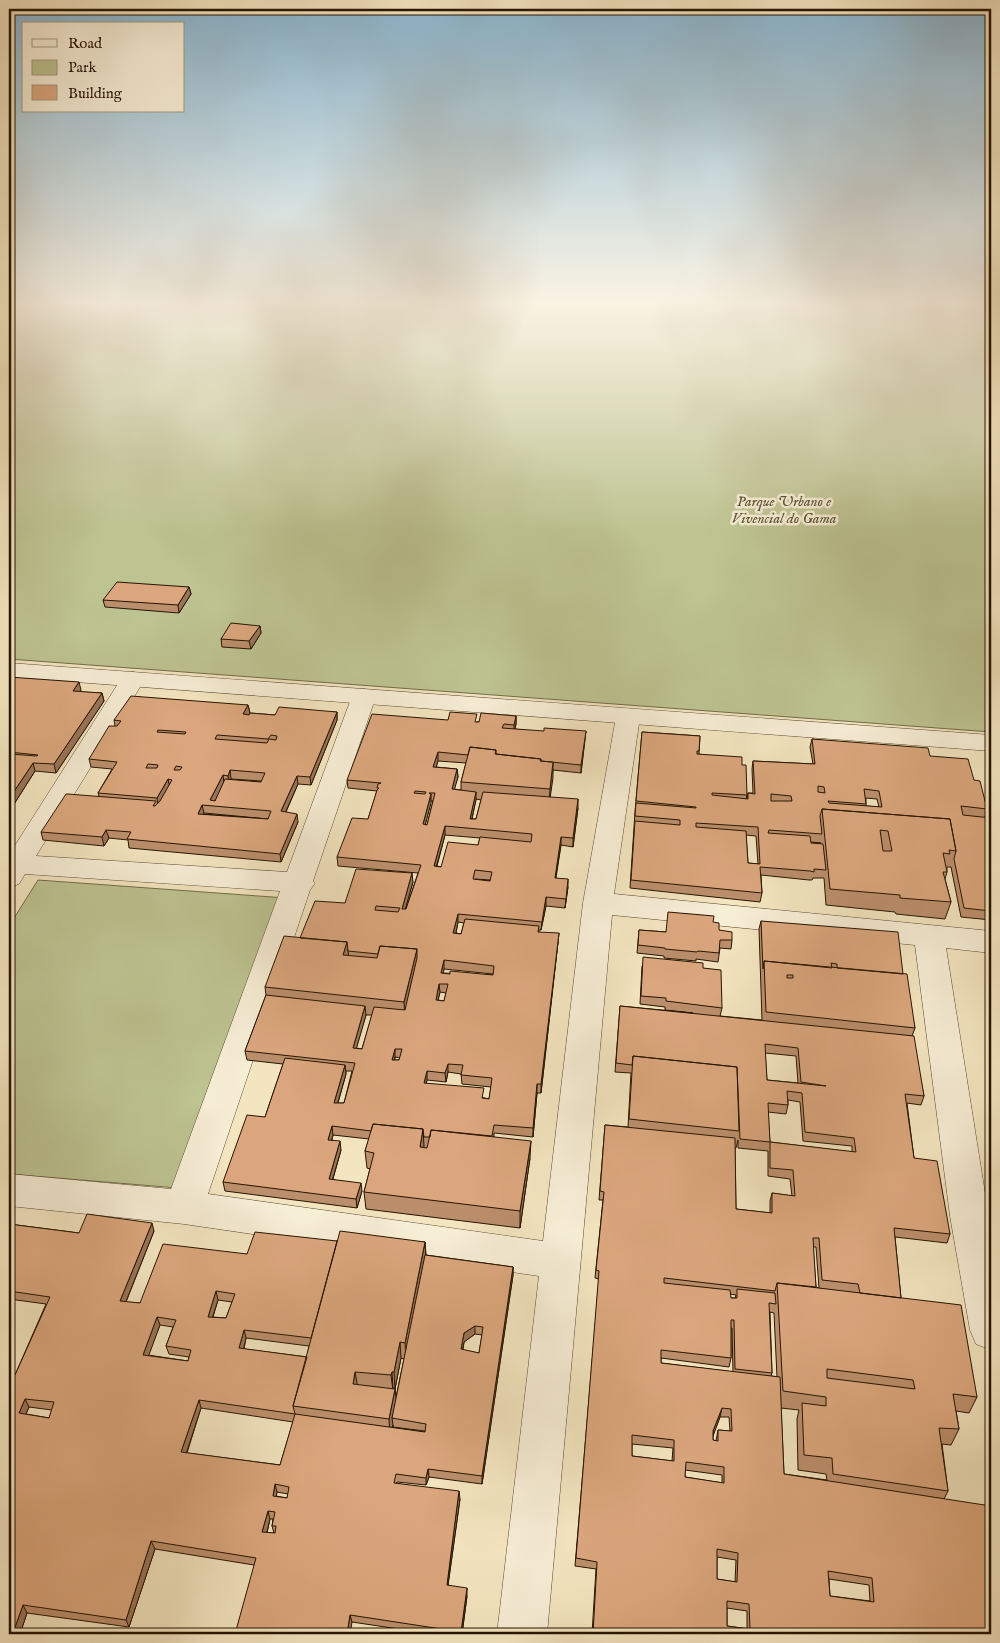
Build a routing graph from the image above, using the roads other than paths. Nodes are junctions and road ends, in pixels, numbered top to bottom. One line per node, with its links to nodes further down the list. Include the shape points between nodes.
1 (9, 670): 2 (street)
2 (133, 679): 3 (street); 6 (street)
3 (364, 696): 4 (street); 7 (street)
4 (628, 718): 5 (street); 8 (street)
5 (991, 743)
6 (13, 871): 7 (street)
7 (300, 883): 12 (street)
8 (598, 903): 9 (street); 14 (street)
9 (929, 937): 10 (street); 13 (street)
10 (991, 942)
11 (9, 1190): 12 (street)
12 (184, 1207): 14 (street)
13 (980, 1217): 15 (street)
14 (562, 1261): 16 (street)
15 (991, 1330)
16 (522, 1634)

